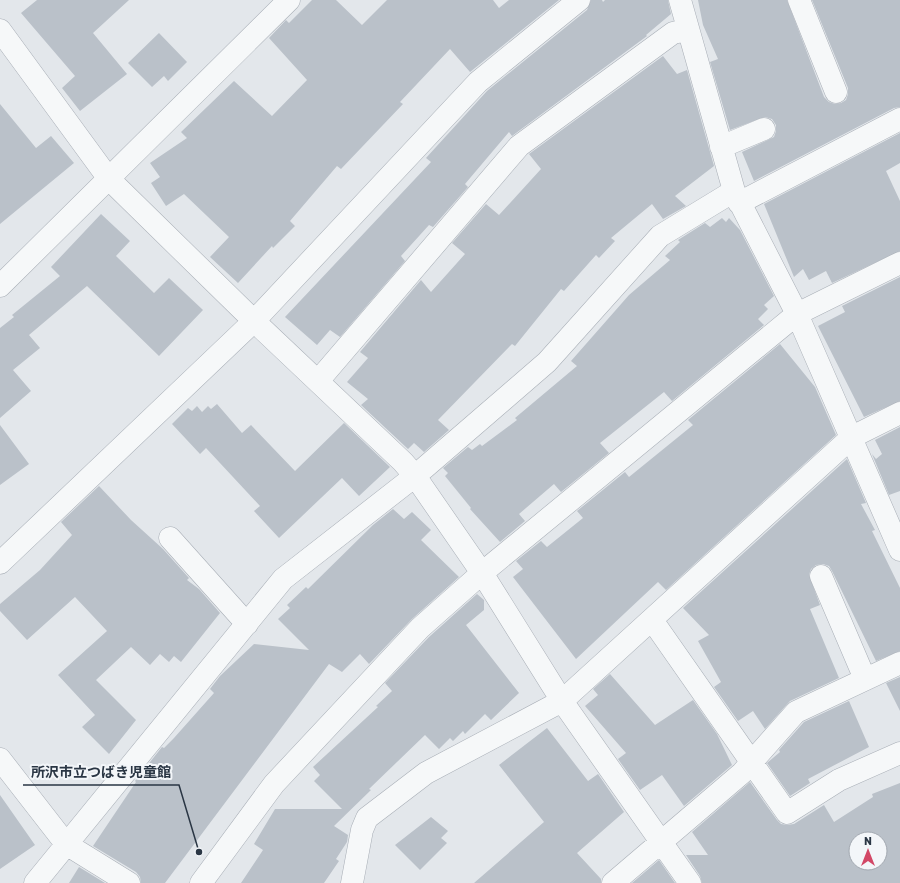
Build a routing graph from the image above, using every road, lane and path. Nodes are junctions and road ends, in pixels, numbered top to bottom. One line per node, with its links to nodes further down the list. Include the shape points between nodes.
1 (289, 0): 11 (street)
2 (579, 0): 16 (street, via 478,82)
3 (680, 0): 6 (street)
4 (799, 0): 7 (street)
5 (0, 30): 11 (street)
6 (687, 30): 10 (street); 17 (street, via 673,34 519,146)
7 (836, 92)
8 (900, 118): 12 (street)
9 (764, 129): 10 (street)
10 (721, 147): 12 (street)
11 (108, 179): 14 (street); 16 (street)
12 (737, 197): 15 (street); 20 (street, via 660,236 547,362)
13 (900, 264): 15 (street)
14 (0, 286)
15 (798, 314): 19 (street); 25 (street)
16 (254, 321): 17 (street); 24 (street)
17 (318, 382): 20 (street)
18 (900, 413): 19 (street)
19 (852, 437): 21 (street); 27 (street)
20 (415, 476): 25 (street); 28 (street, via 283,579)
21 (894, 519): 23 (street)
22 (170, 538): 28 (street)
23 (900, 550)
24 (0, 563)
25 (482, 573): 31 (street); 39 (street, via 420,628 274,784)
26 (821, 576): 30 (street)
27 (652, 620): 31 (street); 34 (street)
28 (247, 624): 36 (street)
29 (900, 662): 30 (street)
30 (865, 679): 34 (street, via 796,712)
31 (562, 701): 35 (street); 40 (street, via 426,773 366,818)
32 (900, 753): 34 (street, via 839,780 788,813)
33 (0, 759): 36 (street)
34 (753, 762): 35 (street)
35 (661, 840): 41 (street); 42 (street)
36 (66, 844): 37 (street); 38 (street)
37 (35, 883)
38 (129, 883)
39 (201, 883)
40 (352, 883)
41 (613, 883)
42 (690, 883)

